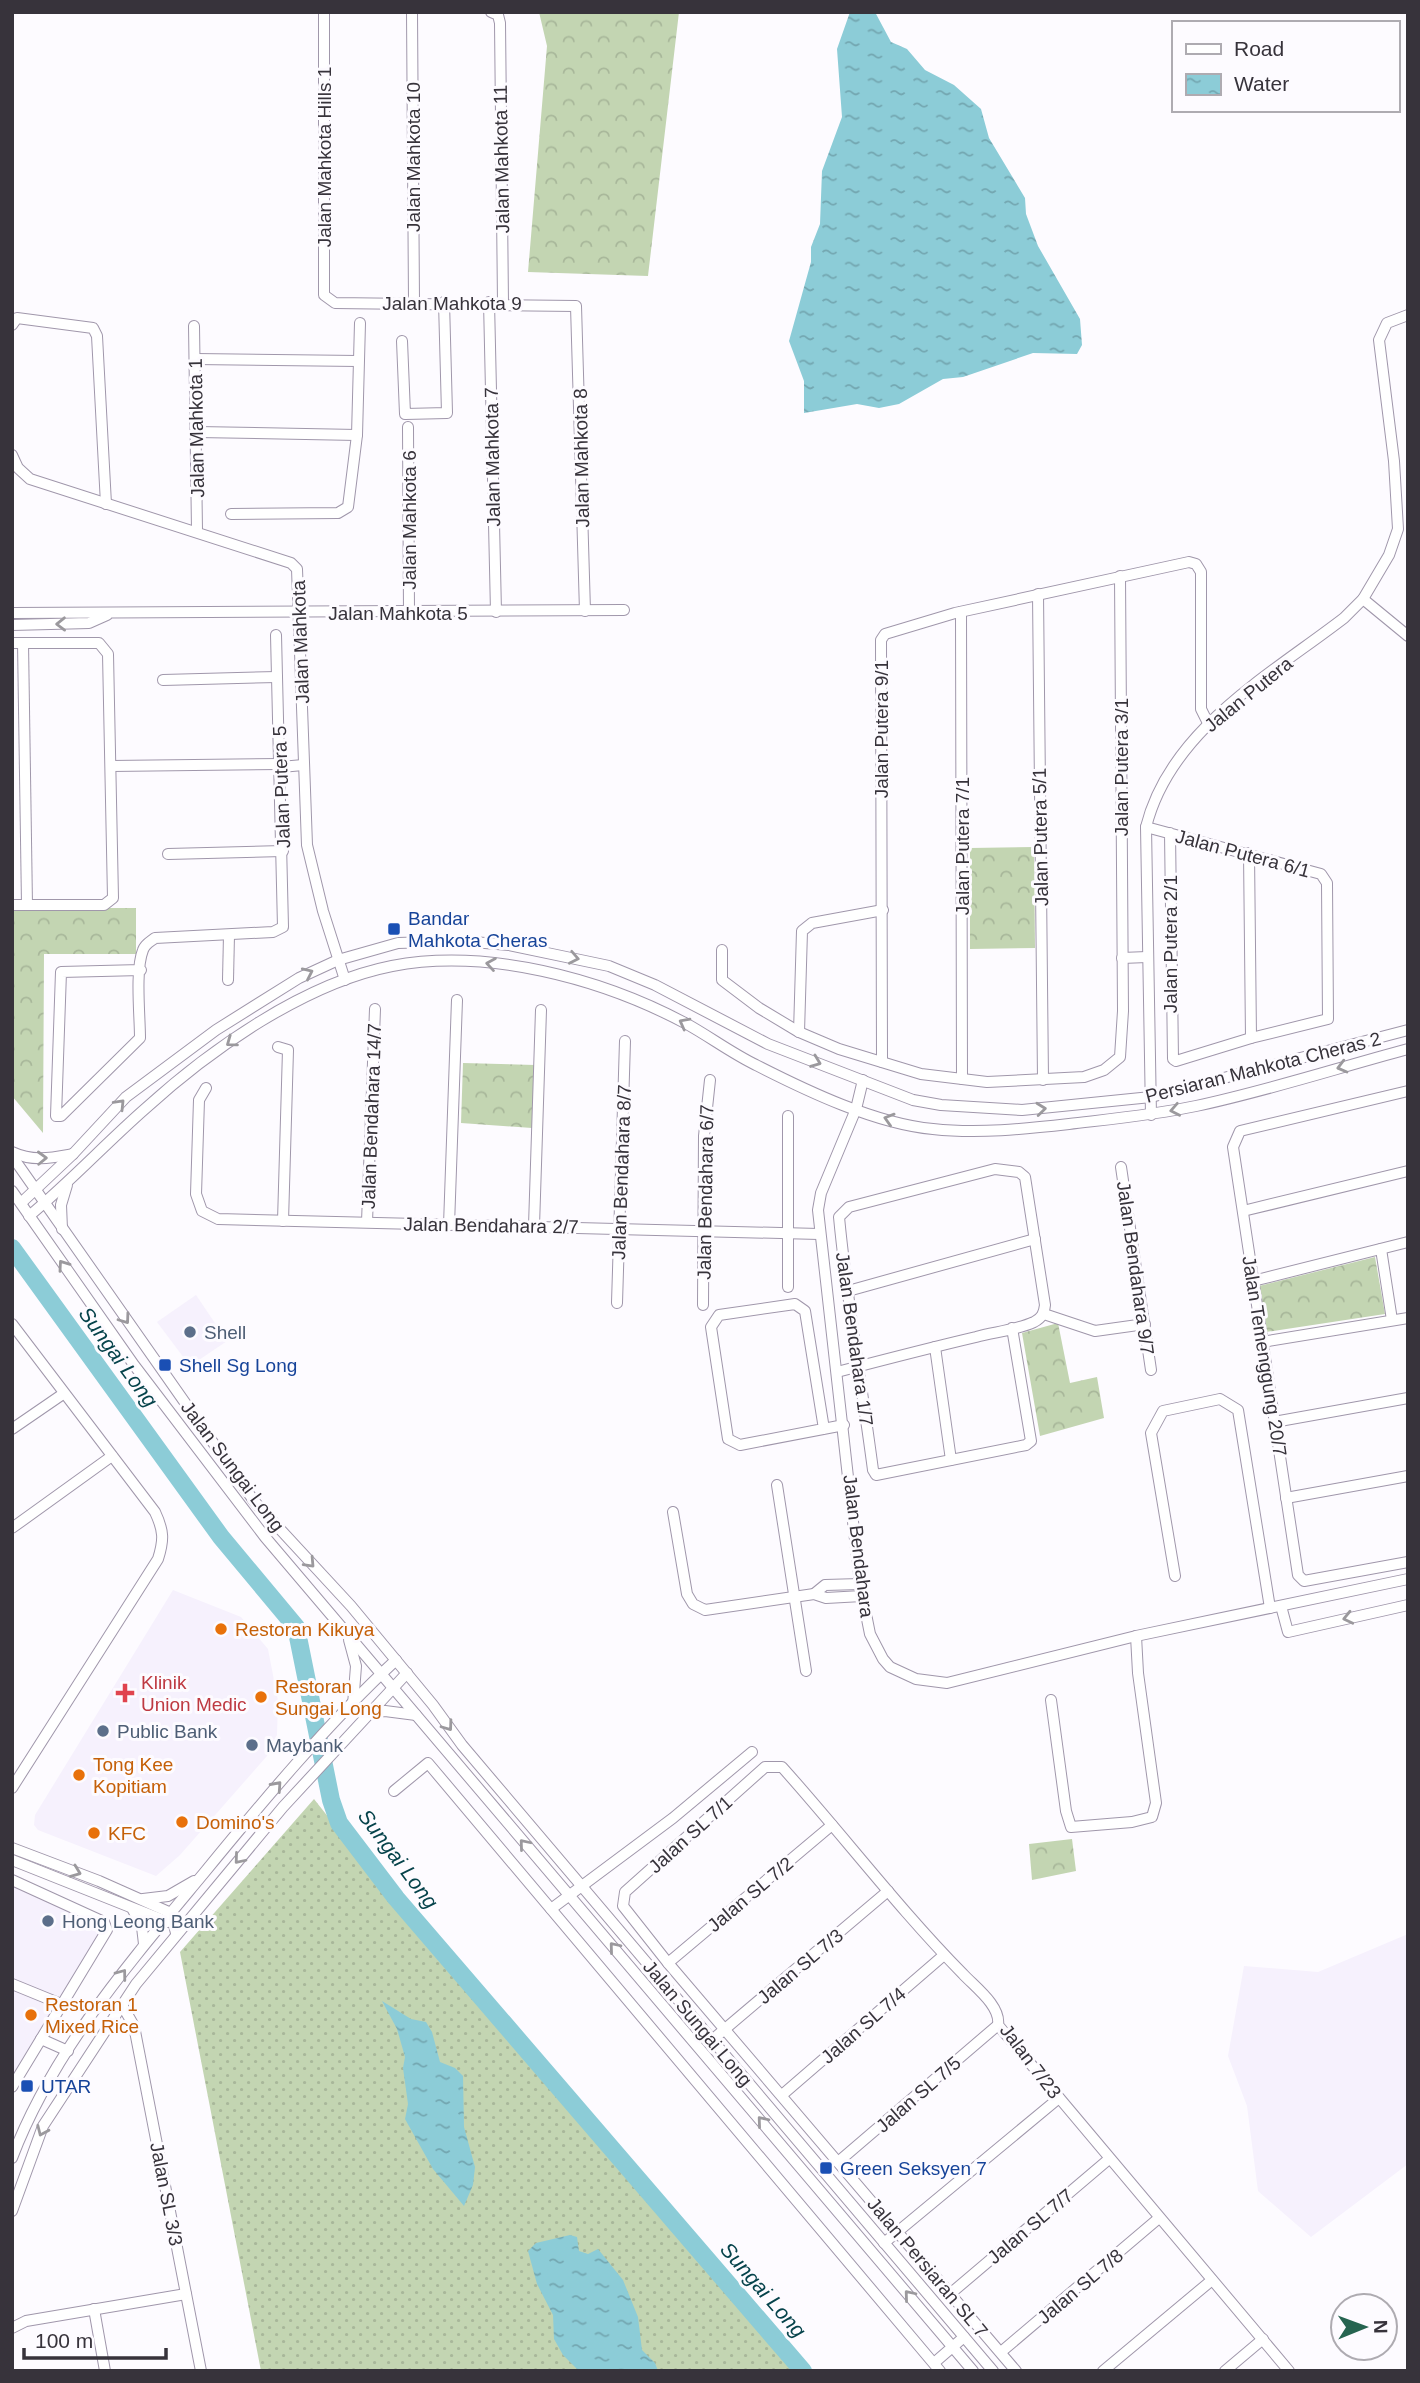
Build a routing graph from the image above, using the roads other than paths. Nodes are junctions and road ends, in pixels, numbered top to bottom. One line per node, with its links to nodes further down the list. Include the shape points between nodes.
1 (324, 12): 4 (street, Jalan Mahkota Hills 1, via 324,295)
2 (412, 12): 5 (street, Jalan Mahkota 10)
3 (494, 14): 8 (street, Jalan Mahkota 11)
4 (329, 300): 5 (street, Jalan Mahkota 9)
5 (414, 302): 6 (street, Jalan Mahkota 9)
6 (444, 302): 7 (street, Jalan Mahkota 9); 14 (street, via 447,413 405,414)
7 (489, 302): 8 (street, Jalan Mahkota 9); 29 (street, Jalan Mahkota 7)
8 (503, 303): 9 (street, Jalan Mahkota 9)
9 (576, 306): 28 (street, Jalan Mahkota 8)
10 (1408, 315): 26 (street, Jalan Putera, via 1387,323 1379,340 1398,529 1389,555)
11 (15, 321): 21 (street, via 84,324 97,336)
12 (360, 323): 16 (street)
13 (194, 326): 15 (street, Jalan Mahkota 1)
14 (402, 341)
15 (195, 359): 16 (street); 18 (street, Jalan Mahkota 1)
16 (358, 361): 19 (street)
17 (408, 427): 32 (street, Jalan Mahkota 6)
18 (197, 432): 19 (street); 23 (street, Jalan Mahkota 1)
19 (357, 435): 22 (street, via 348,507 338,513)
20 (12, 455): 21 (street, Jalan Mahkota, via 30,479)
21 (106, 503): 23 (street, Jalan Mahkota)
22 (231, 514)
23 (197, 530): 34 (street, Jalan Mahkota, via 291,563 299,577)
24 (1120, 576): 25 (street, Jalan Putera 9/1); 43 (street, Jalan Putera 9/1, via 1196,564 1200,572 1201,709); 58 (street, Jalan Putera 3/1)
25 (1038, 594): 30 (street, Jalan Putera 9/1); 77 (street, Jalan Putera 5/1)
26 (1363, 599): 36 (street); 43 (street, Jalan Putera)
27 (624, 610): 28 (street)
28 (585, 611): 29 (street)
29 (496, 612): 32 (street, Jalan Mahkota 5)
30 (961, 612): 54 (street, Jalan Putera 9/1, via 890,630 881,640); 74 (street, Jalan Putera 7/1)
31 (12, 613): 33 (street)
32 (409, 613): 34 (street, Jalan Mahkota 5)
33 (108, 614): 34 (street, Jalan Mahkota 5); 35 (street, one-way to 35, via 89,623)
34 (299, 614): 44 (street, Jalan Mahkota)
35 (12, 625)
36 (1391, 625): 38 (street); 39 (street, via 1397,636)
37 (276, 635): 41 (street, Jalan Putera 5)
38 (1408, 636)
39 (1408, 641)
40 (17, 643): 46 (street, via 99,643 104,647 108,653); 53 (street)
41 (278, 677): 42 (street); 45 (street, Jalan Putera 5)
42 (163, 680)
43 (1208, 723): 47 (street, Jalan Putera, via 1164,779)
44 (303, 762): 45 (street); 59 (street, Jalan Mahkota, via 307,845)
45 (280, 764): 46 (street); 49 (street, Jalan Putera 5)
46 (111, 766): 53 (street, via 113,898 104,905)
47 (1146, 827): 48 (street, Jalan Putera 6/1); 57 (street, Jalan Putera)
48 (1170, 832): 50 (street, Jalan Putera 6/1); 72 (street, Jalan Putera 2/1)
49 (284, 851): 51 (street); 55 (street, Jalan Putera 5, via 283,927 273,932)
50 (1249, 853): 68 (street); 68 (street, Jalan Putera 6/1, via 1315,872 1327,883 1331,1016)
51 (168, 854)
52 (12, 905): 53 (street)
53 (27, 905)
54 (883, 910): 67 (street, via 811,923 802,931); 73 (street, Jalan Putera 9/1)
55 (229, 934): 60 (street, via 155,938 142,952); 61 (street)
56 (722, 950): 67 (street, Jalan Putera 3/1, via 721,975 726,985)
57 (1147, 957): 58 (street); 80 (street, Jalan Putera)
58 (1122, 958): 77 (street, Jalan Putera 3/1, via 1120,1057 1104,1070 1084,1077)
59 (338, 960): 62 (street, Jalan Mahkota); 76 (street, Persiaran Mahkota Cheras 2, one-way to 76, via 418,941 509,945 580,959 655,985 768,1044); 85 (street, Persiaran Mahkota Cheras 2, one-way to 59, via 126,1097 216,1030 279,988)
60 (141, 970): 60 (street, via 61,972 54,1112 61,1116 140,1038)
61 (228, 980)
62 (345, 980): 81 (street, Persiaran Mahkota Cheras 2, one-way to 62, via 755,1065 684,1022 570,979 464,960 394,966); 88 (street, Persiaran Mahkota Cheras 2, one-way to 88, via 241,1034 184,1075)
63 (457, 1000): 97 (street)
64 (374, 1009): 96 (street, Jalan Bendahara 14/7)
65 (541, 1010): 98 (street)
66 (1408, 1030): 80 (street, Persiaran Mahkota Cheras 2)
67 (799, 1032): 73 (street, Jalan Putera 3/1)
68 (1251, 1038): 72 (street, Jalan Putera 6/1, via 1176,1061)
69 (625, 1041): 99 (street, Jalan Bendahara 8/7)
70 (278, 1047): 95 (street, via 288,1050)
71 (1408, 1049): 82 (street, Persiaran Mahkota Cheras 2, one-way to 82)
72 (1171, 1056)
73 (882, 1062): 74 (street, Jalan Putera 3/1, via 921,1074)
74 (962, 1079): 77 (street, Jalan Putera 3/1)
75 (710, 1080): 101 (street, Jalan Bendahara 6/7, via 704,1136)
76 (863, 1080): 80 (street, Persiaran Mahkota Cheras 2, one-way to 80, via 913,1100 1023,1110); 81 (street, Jalan Bendahara)
77 (1043, 1080)
78 (206, 1088): 95 (street, Jalan Bendahara 2/7, via 199,1100 196,1195 202,1211 218,1219)
79 (1408, 1091): 93 (street, Jalan Temenggung 20/7, via 1240,1131 1233,1147)
80 (1151, 1097): 82 (street, Jalan Putera)
81 (856, 1109): 82 (street, Persiaran Mahkota Cheras 2, one-way to 81, via 1009,1131 956,1130 906,1124); 103 (street, Jalan Bendahara, via 821,1193)
82 (1151, 1115)
83 (788, 1116): 102 (street)
84 (12, 1154): 85 (street, one-way to 85, via 45,1159); 90 (street, Jalan Sungai Long)
85 (73, 1154): 90 (street, Persiaran Mahkota Cheras 2)
86 (1121, 1167): 115 (street, Jalan Bendahara 9/7)
87 (1408, 1171): 93 (street)
88 (67, 1185): 92 (street, Persiaran Mahkota Cheras 2); 100 (street, via 61,1205)
89 (12, 1191): 91 (street, Jalan Sungai Long)
90 (35, 1191): 91 (street, Persiaran Mahkota Cheras 2); 92 (street, Jalan Sungai Long)
91 (21, 1203): 94 (street, Jalan Sungai Long)
92 (44, 1204): 94 (street, Persiaran Mahkota Cheras 2); 100 (street, Jalan Sungai Long)
93 (1243, 1211): 107 (street, Jalan Temenggung 20/7)
94 (29, 1216): 135 (street, Jalan Sungai Long, one-way to 94)
95 (283, 1221): 96 (street, Jalan Bendahara 2/7)
96 (367, 1222): 97 (street, Jalan Bendahara 2/7)
97 (449, 1225): 98 (street, Jalan Bendahara 2/7)
98 (534, 1226): 99 (street, Jalan Bendahara 2/7)
99 (619, 1229): 101 (street, Jalan Bendahara 2/7); 110 (street, Jalan Bendahara 8/7)
100 (62, 1232): 134 (street, Jalan Sungai Long, one-way to 134)
101 (704, 1232): 102 (street, Jalan Bendahara 2/7); 111 (street, Jalan Bendahara 6/7)
102 (786, 1235): 103 (street, Jalan Bendahara 2/7); 108 (street)
103 (819, 1237): 122 (street, Jalan Bendahara)
104 (1035, 1239): 109 (street); 109 (street, Jalan Bendahara 1/7, via 1025,1177 1019,1172 995,1170 849,1207 839,1217); 112 (street)
105 (1408, 1242): 106 (street)
106 (1381, 1249): 107 (street); 114 (street)
107 (1253, 1281): 118 (street, Jalan Temenggung 20/7)
108 (788, 1287)
109 (848, 1291): 120 (street, Jalan Bendahara 1/7)
110 (617, 1303)
111 (703, 1305)
112 (1044, 1314): 115 (street, via 1095,1331); 116 (street, via 1035,1322)
113 (1408, 1318): 114 (street)
114 (1392, 1320): 118 (street)
115 (1145, 1324): 121 (street, Jalan Bendahara 9/7)
116 (1012, 1328): 119 (street); 130 (street, via 1032,1436 1026,1445)
117 (14, 1330): 123 (street)
118 (1262, 1342): 125 (street, Jalan Temenggung 20/7)
119 (935, 1347): 120 (street); 130 (street)
120 (859, 1366): 122 (street); 130 (street, Jalan Bendahara 1/7, via 876,1475)
121 (1151, 1370)
122 (837, 1372): 126 (street, Jalan Bendahara)
123 (63, 1394): 127 (street); 129 (street)
124 (1408, 1398): 125 (street)
125 (1274, 1422): 133 (street, Jalan Temenggung 20/7)
126 (845, 1425): 128 (street); 141 (street, Jalan Bendahara)
127 (12, 1429)
128 (824, 1429): 128 (street, via 740,1445 729,1439 711,1327 719,1315 795,1304 805,1311)
129 (112, 1456): 137 (street); 161 (street, via 155,1512 164,1542 158,1559)
130 (951, 1460)
131 (1408, 1476): 133 (street)
132 (777, 1485): 144 (street)
133 (1286, 1498): 138 (street, Jalan Temenggung 20/7, via 1298,1574 1304,1581)
134 (254, 1502): 135 (street); 150 (street, Jalan Sungai Long, one-way to 150)
135 (243, 1510): 148 (street, Jalan Sungai Long)
136 (673, 1511): 144 (street, via 687,1594 693,1604 705,1609)
137 (12, 1528)
138 (1408, 1562)
139 (1175, 1576): 147 (street, via 1151,1433 1163,1411 1220,1399 1238,1410)
140 (1408, 1579): 146 (street, Jalan Bendahara)
141 (860, 1584): 142 (street, via 825,1586); 143 (street, Jalan Bendahara)
142 (814, 1594): 143 (street); 144 (street)
143 (862, 1596): 149 (street, Jalan Bendahara, via 870,1634 883,1659 903,1674 932,1682)
144 (794, 1597): 151 (street)
145 (1408, 1605): 146 (street, one-way to 146, via 1288,1632)
146 (1281, 1606): 147 (street, Jalan Bendahara)
147 (1270, 1608): 149 (street, Jalan Bendahara)
148 (345, 1631): 153 (street, Jalan Sungai Long); 156 (street, via 356,1666)
149 (1133, 1637): 155 (street, via 1133,1663 1156,1803 1152,1817 1071,1827)
150 (396, 1660): 152 (street, Jalan Sungai Long); 153 (street)
151 (806, 1671)
152 (407, 1672): 154 (street); 168 (street, Jalan Sungai Long, one-way to 168, via 461,1745)
153 (381, 1674): 154 (street, Jalan Sungai Long); 156 (street)
154 (392, 1686): 157 (street); 158 (street, Jalan Sungai Long)
155 (1051, 1699)
156 (353, 1705): 166 (street, one-way to 156, via 274,1788)
157 (368, 1713): 158 (street); 175 (street, one-way to 175)
158 (417, 1715): 170 (street, Jalan Sungai Long, one-way to 158)
159 (752, 1752): 168 (street)
160 (765, 1767): 163 (street, Jalan 7/23, via 782,1767); 172 (street, Jalan SL 7/1, via 625,1892)
161 (12, 1788)
162 (394, 1791): 174 (street, via 428,1763)
163 (832, 1825): 169 (street, Jalan 7/23); 178 (street, Jalan SL 7/2)
164 (12, 1848): 171 (street, one-way to 171)
165 (12, 1860): 173 (street)
166 (202, 1876): 171 (street, via 168,1896); 175 (street)
167 (12, 1880): 180 (street, via 106,1925 107,1933)
168 (582, 1886): 170 (street); 185 (street, Jalan Sungai Long)
169 (888, 1891): 177 (street, Jalan 7/23); 183 (street, Jalan SL 7/3)
170 (568, 1896): 174 (street); 204 (street, Jalan Sungai Long, one-way to 170)
171 (139, 1898): 175 (street)
172 (623, 1906): 178 (street, Jalan Persiaran SL 7)
173 (133, 1909): 175 (street); 176 (street)
174 (551, 1909): 206 (street)
175 (174, 1922): 176 (street); 181 (street)
176 (144, 1944): 186 (street, one-way to 176)
177 (944, 1955): 182 (street, Jalan 7/23, via 992,2005); 188 (street, Jalan SL 7/4)
178 (668, 1963): 183 (street, Jalan Persiaran SL 7)
179 (12, 1984): 180 (street)
180 (61, 2004): 184 (street)
181 (122, 2005): 193 (street, one-way to 193, via 43,2126); 198 (street, Jalan SL 3/3, via 131,2018)
182 (998, 2025): 189 (street, Jalan 7/23); 192 (street, Jalan SL 7/5)
183 (725, 2029): 185 (street, Jalan SL 7/3); 188 (street, Jalan Persiaran SL 7)
184 (41, 2039): 186 (street); 187 (street)
185 (712, 2040): 196 (street, Jalan Sungai Long)
186 (68, 2051): 190 (street, via 28,2116)
187 (12, 2087)
188 (782, 2095): 192 (street, Jalan Persiaran SL 7)
189 (1059, 2098): 191 (street, Jalan 7/23); 195 (street)
190 (12, 2158)
191 (1110, 2159): 194 (street, Jalan 7/23); 199 (street, Jalan SL 7/7)
192 (838, 2162): 195 (street, Jalan Persiaran SL 7)
193 (12, 2211)
194 (1159, 2218): 197 (street, Jalan 7/23); 205 (street, Jalan SL 7/8)
195 (897, 2231): 196 (street); 199 (street, Jalan Persiaran SL 7)
196 (884, 2243): 202 (street, Jalan Sungai Long)
197 (1212, 2280): 203 (street, Jalan 7/23); 212 (street)
198 (186, 2294): 200 (street); 208 (street, Jalan SL 3/3)
199 (950, 2294): 205 (street, Jalan Persiaran SL 7)
200 (94, 2309): 201 (street, via 26,2321); 207 (street)
201 (12, 2329)
202 (964, 2337): 204 (street); 210 (street, Jalan Sungai Long)
203 (1263, 2339): 213 (street); 214 (street, Jalan 7/23)
204 (953, 2347): 206 (street); 209 (street, Jalan Sungai Long)
205 (1001, 2352): 211 (street, Jalan Persiaran SL 7)
206 (937, 2367)
207 (105, 2371)
208 (201, 2371)
209 (973, 2371)
210 (993, 2371)
211 (1016, 2371)
212 (1103, 2371)
213 (1225, 2371)
214 (1289, 2371)

